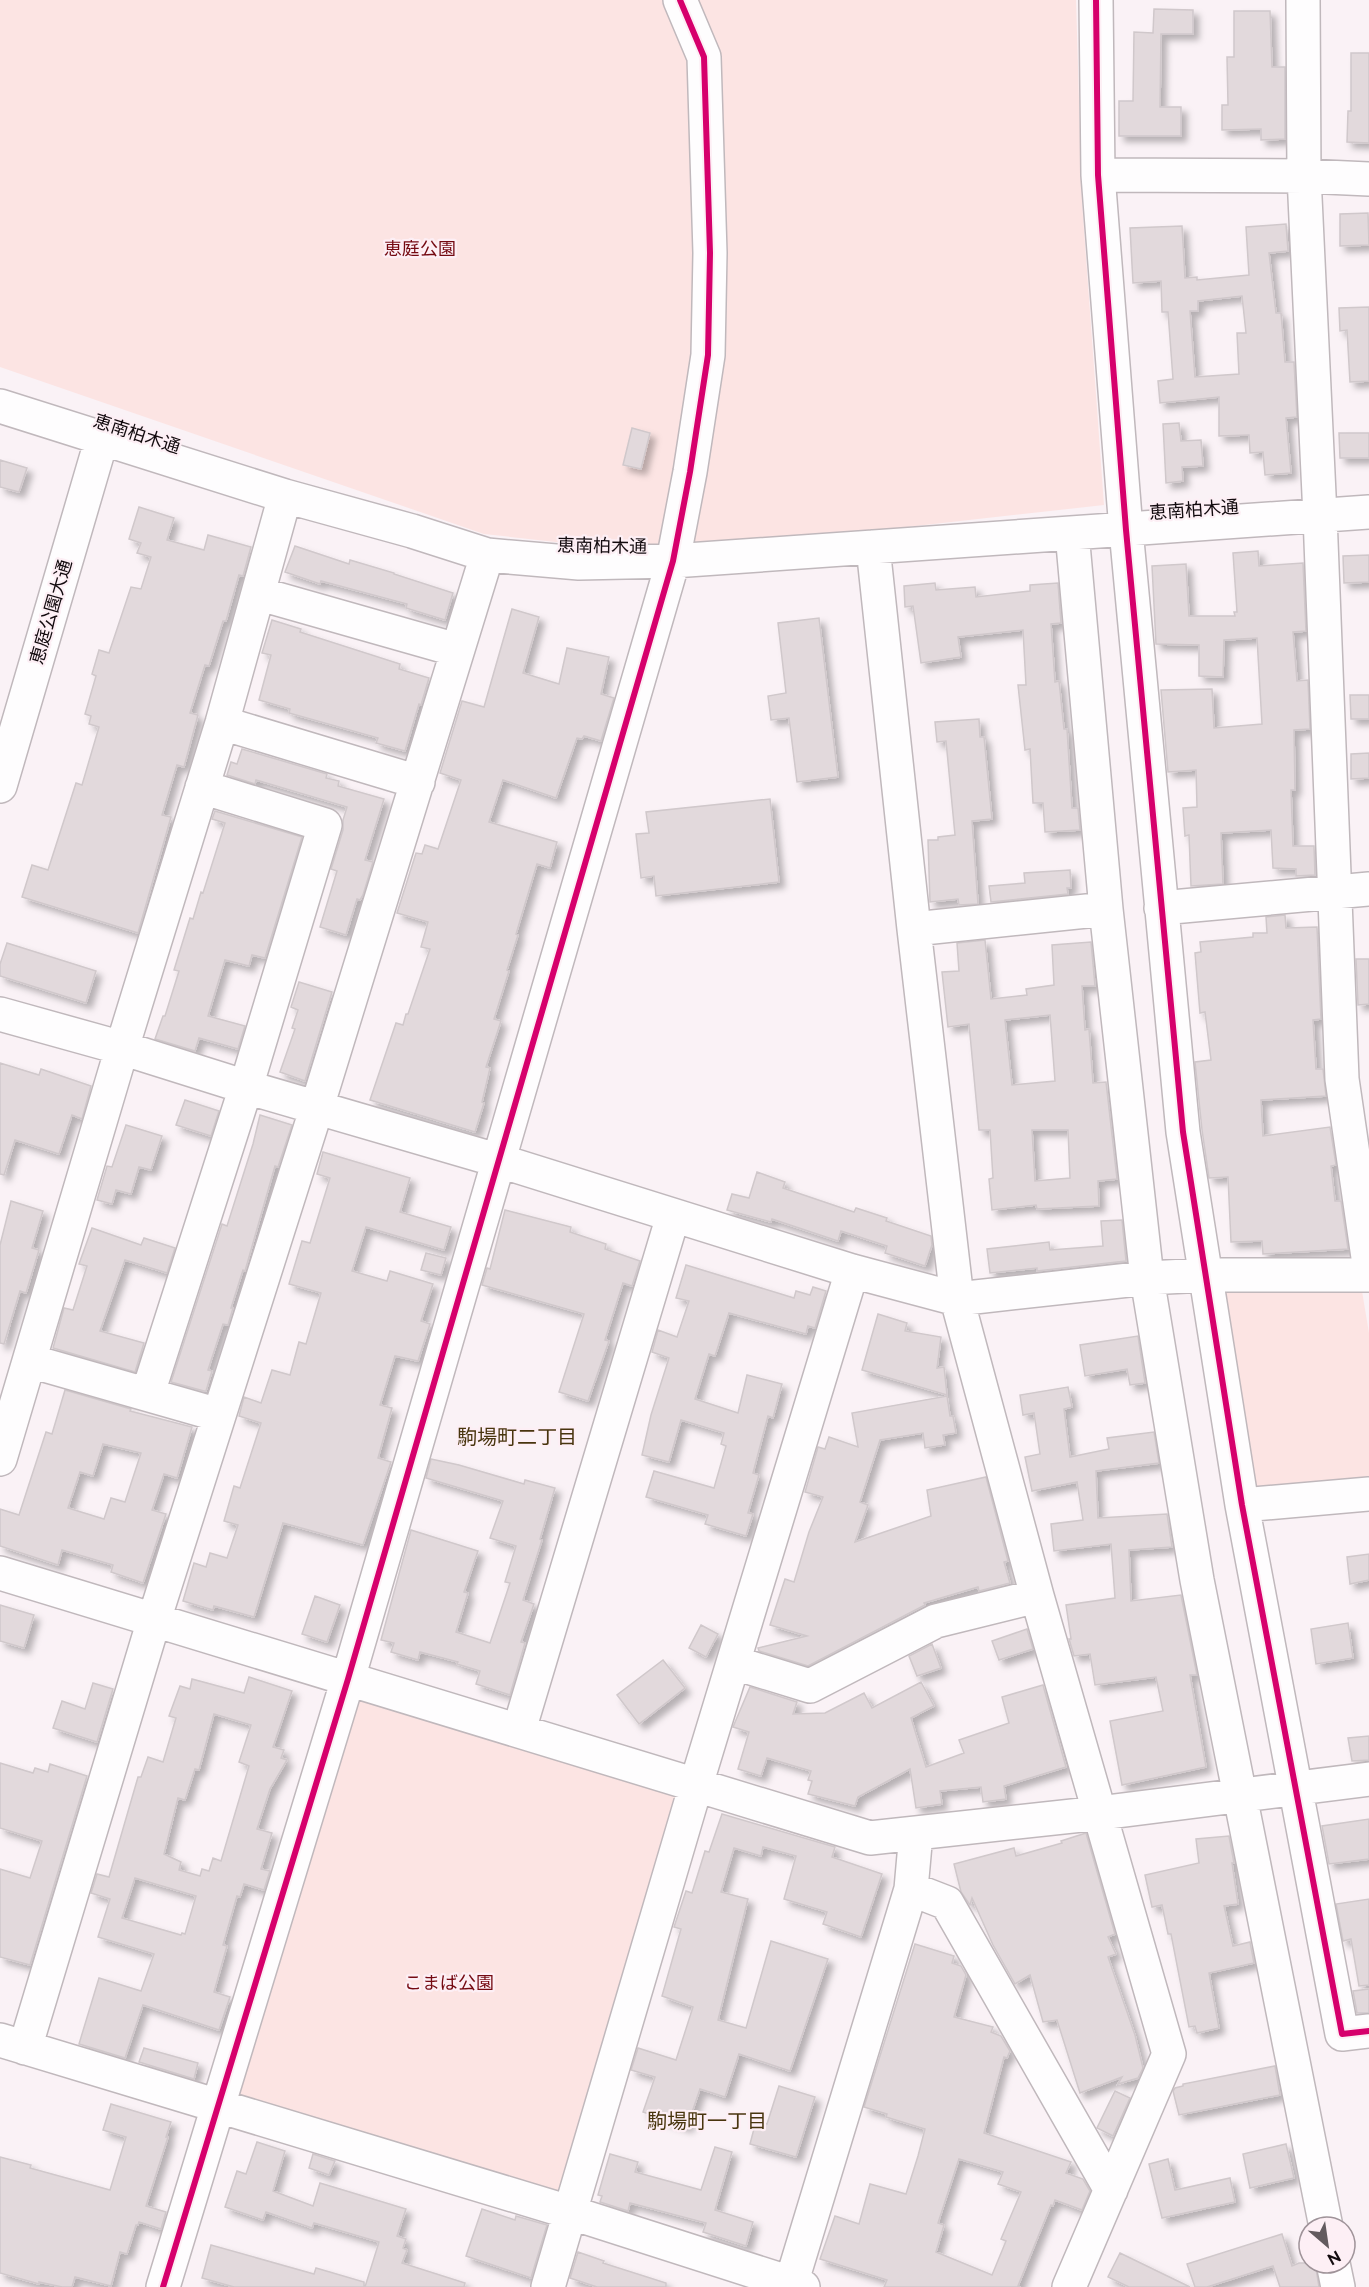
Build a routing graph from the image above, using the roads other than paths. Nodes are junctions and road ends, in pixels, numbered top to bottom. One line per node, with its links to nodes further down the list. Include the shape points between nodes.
1 (680, 0): 16 (street, via 704,57 710,253 708,355)
2 (1096, 0): 4 (street)
3 (1303, 0): 5 (street)
4 (1098, 175): 5 (street); 12 (street)
5 (1304, 176): 6 (street); 11 (street)
6 (1369, 179)
7 (0, 405): 8 (street, 恵南柏木通)
8 (102, 438): 9 (street, 恵南柏木通); 21 (street, 恵庭公園大通)
9 (285, 496): 15 (street, 恵南柏木通); 17 (street)
10 (1369, 512): 11 (street, 恵南柏木通)
11 (1320, 516): 12 (street, 恵南柏木通); 24 (street)
12 (1126, 530): 13 (street, 恵南柏木通); 25 (street)
13 (1072, 533): 14 (street, 恵南柏木通); 26 (street)
14 (873, 547): 16 (street, 恵南柏木通); 27 (street)
15 (487, 555): 16 (street, 恵南柏木通, via 579,563); 18 (street)
16 (673, 561): 32 (street)
17 (260, 594): 18 (street); 19 (street)
18 (457, 650): 20 (street)
19 (222, 723): 20 (street); 22 (street)
20 (418, 782): 31 (street)
21 (0, 786)
22 (202, 787): 29 (street); 30 (street, via 326,825)
23 (1369, 889): 24 (street)
24 (1336, 891): 25 (street); 34 (street, via 1342,1079)
25 (1161, 908): 36 (street, via 1183,1132)
26 (1106, 909): 27 (street); 38 (street)
27 (914, 929): 39 (street)
28 (0, 1014): 29 (street)
29 (122, 1048): 30 (street); 40 (street)
30 (246, 1087): 31 (street); 41 (street)
31 (317, 1107): 32 (street); 42 (street)
32 (500, 1161): 33 (street); 50 (street)
33 (673, 1216): 35 (street); 51 (street)
34 (1369, 1264)
35 (852, 1271): 39 (street); 49 (street)
36 (1206, 1275): 37 (street); 38 (street); 45 (street)
37 (1369, 1275)
38 (1147, 1278): 39 (street); 55 (street, via 1197,1580)
39 (957, 1299): 47 (street)
40 (30, 1361): 41 (street); 43 (street)
41 (148, 1393): 42 (street)
42 (219, 1415): 48 (street)
43 (0, 1460)
44 (1369, 1494): 45 (street)
45 (1242, 1506): 54 (street)
46 (0, 1573): 48 (street)
47 (1037, 1596): 49 (street, via 936,1621 810,1686); 56 (street)
48 (154, 1620): 50 (street); 60 (street)
49 (735, 1664): 53 (street)
50 (348, 1679): 51 (street); 61 (street)
51 (519, 1730): 53 (street)
52 (1369, 1779): 54 (street)
53 (696, 1785): 57 (street, via 870,1838); 63 (street)
54 (1296, 1787): 55 (street); 59 (street, via 1342,2034)
55 (1241, 1795): 56 (street); 64 (street)
56 (1100, 1813): 57 (street); 62 (street, via 1170,2054)
57 (916, 1833): 58 (street)
58 (911, 1889): 62 (street, via 946,1904); 65 (street)
59 (1369, 2031)
60 (13, 2044): 61 (street)
61 (217, 2105): 63 (street); 66 (street)
62 (1111, 2190): 68 (street)
63 (569, 2212): 65 (street); 67 (street)
64 (1324, 2215)
65 (797, 2285)
66 (164, 2287)
67 (548, 2287)
68 (1069, 2287)

